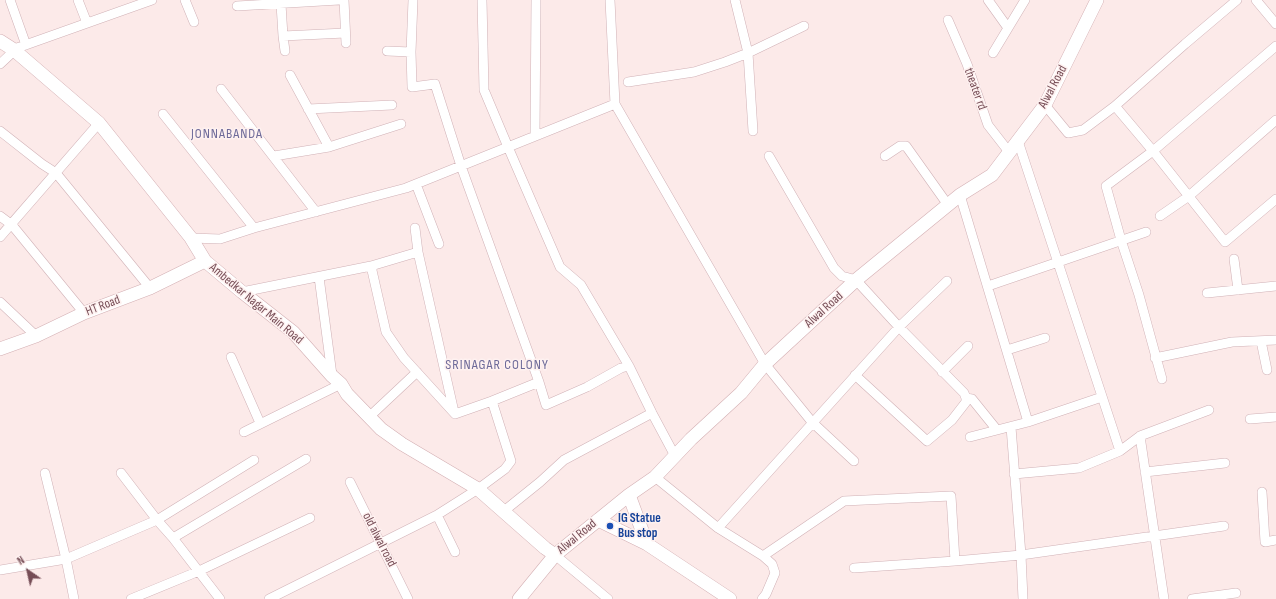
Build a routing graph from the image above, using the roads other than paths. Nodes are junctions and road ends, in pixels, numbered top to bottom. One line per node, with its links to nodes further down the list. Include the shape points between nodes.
1 (10, 0): 32 (street)
2 (78, 0): 23 (street)
3 (152, 0): 18 (street)
4 (185, 0): 22 (street)
5 (339, 0): 17 (street)
6 (344, 0): 27 (street)
7 (413, 0): 35 (street)
8 (482, 0): 56 (street, via 484,90)
9 (536, 0): 53 (street)
10 (610, 0): 42 (street)
11 (735, 0): 36 (street)
12 (988, 0): 26 (street)
13 (1025, 0): 26 (street)
14 (1097, 0): 44 (main road, Alwal Road)
15 (1237, 0): 45 (street)
16 (1256, 0): 24 (street)
17 (317, 1): 19 (street)
18 (135, 3): 23 (street)
19 (281, 4): 20 (street); 28 (street)
20 (237, 6)
21 (948, 20): 58 (street, theater rd, via 967,64 988,125)
22 (194, 22)
23 (87, 23): 32 (street)
24 (1276, 24)
25 (804, 26): 36 (street)
26 (1008, 28): 37 (street)
27 (345, 33): 28 (street); 30 (street)
28 (284, 36): 33 (street)
29 (0, 41): 32 (main road, Ambedkar Nagar Main Road)
30 (346, 43)
31 (1276, 46): 57 (street)
32 (20, 48): 38 (street); 49 (main road, Ambedkar Nagar Main Road)
33 (285, 51)
34 (387, 51): 35 (street)
35 (411, 52): 62 (street, via 412,87 435,84)
36 (748, 53): 40 (street, via 694,72); 52 (street)
37 (993, 53)
38 (0, 64)
39 (290, 75): 46 (street)
40 (628, 82)
41 (221, 89): 59 (street)
42 (616, 104): 53 (street); 106 (street)
43 (392, 105): 46 (street)
44 (1046, 105): 45 (street, via 1068,133 1083,130); 54 (main road, Alwal Road)
45 (1116, 106): 57 (street)
46 (308, 109): 55 (street)
47 (164, 114): 73 (street)
48 (1276, 120): 66 (street)
49 (99, 123): 63 (street); 77 (main road, Ambedkar Nagar Main Road)
50 (401, 124): 55 (street)
51 (0, 131): 63 (street)
52 (753, 131)
53 (535, 135): 56 (street)
54 (1018, 141): 58 (main road, Alwal Road); 83 (street)
55 (328, 147): 59 (street)
56 (508, 147): 62 (street); 107 (street, via 560,267 581,285)
57 (1153, 151): 66 (street); 78 (street, via 1106,186)
58 (1009, 152): 65 (main road, Alwal Road, via 992,175)
59 (274, 156): 69 (street)
60 (770, 156): 86 (street, via 834,268 842,276)
61 (885, 156): 68 (street, via 900,146 906,146)
62 (461, 166): 64 (street); 114 (street)
63 (56, 173): 72 (street); 90 (street)
64 (416, 184): 69 (street); 79 (street)
65 (960, 195): 68 (main road, Alwal Road); 88 (street)
66 (1189, 196): 67 (street, via 1225,242); 71 (street)
67 (1276, 199)
68 (948, 205): 86 (main road, Alwal Road)
69 (316, 212): 73 (street)
70 (0, 216): 72 (street)
71 (1160, 216)
72 (12, 225): 76 (street); 95 (street)
73 (254, 228): 77 (street, via 220,239)
74 (415, 228): 80 (street)
75 (1146, 232): 78 (street)
76 (0, 237)
77 (191, 238): 82 (main road, Ambedkar Nagar Main Road)
78 (1121, 240): 83 (street); 105 (street, via 1139,295)
79 (439, 244)
80 (418, 252): 84 (street); 120 (street)
81 (1234, 259): 91 (street)
82 (205, 262): 90 (main road, HT Road); 92 (main road, Ambedkar Nagar Main Road)
83 (1058, 262): 88 (street); 115 (street)
84 (371, 266): 85 (street); 109 (street, via 386,332)
85 (319, 277): 92 (street); 113 (street)
86 (856, 280): 96 (street); 106 (main road, Alwal Road)
87 (947, 281): 96 (street)
88 (988, 286): 103 (street)
89 (1276, 286): 91 (street)
90 (150, 288): 95 (main road, HT Road)
91 (1238, 290): 93 (street)
92 (242, 292): 113 (main road, Ambedkar Nagar Main Road, via 294,332)
93 (1207, 293)
94 (0, 302): 97 (street)
95 (84, 313): 97 (main road, HT Road)
96 (899, 327): 110 (street); 111 (street)
97 (36, 336): 102 (main road, HT Road)
98 (1045, 338): 103 (street)
99 (1276, 340): 100 (street)
100 (1261, 341): 105 (street, via 1232,342); 108 (street)
101 (968, 346): 110 (street)
102 (0, 349)
103 (1007, 350): 125 (street)
104 (231, 357): 126 (street)
105 (1155, 358): 112 (street)
106 (765, 364): 124 (street); 133 (main road, Alwal Road, via 741,393)
107 (629, 366): 114 (street, via 546,405); 119 (street)
108 (1267, 370)
109 (417, 372): 120 (street); 121 (street)
110 (942, 372): 116 (street)
111 (855, 375): 116 (street, via 927,441 952,420 966,402); 124 (street)
112 (1162, 379)
113 (336, 380): 121 (main road, Ambedkar Nagar Main Road); 126 (street)
114 (539, 382): 117 (street)
115 (1102, 397): 125 (street); 132 (street)
116 (966, 398): 128 (street, via 975,402)
117 (492, 401): 120 (street); 144 (street, via 511,461 505,470)
118 (1209, 410): 130 (street)
119 (652, 413): 133 (street); 147 (street, via 564,460)
120 (455, 414)
121 (369, 417): 144 (main road, Ambedkar Nagar Main Road, via 402,444)
122 (1276, 417): 123 (street)
123 (1250, 419)
124 (812, 422): 136 (street); 153 (street)
125 (1028, 422): 127 (street)
126 (260, 423): 129 (street)
127 (1011, 427): 128 (street); 141 (street)
128 (997, 430): 131 (street)
129 (244, 432)
130 (1140, 436): 132 (street); 138 (street)
131 (970, 437)
132 (1120, 451): 141 (street, via 1079,468)
133 (675, 456): 142 (main road, Alwal Road)
134 (306, 459): 155 (street)
135 (254, 460): 150 (street)
136 (854, 461)
137 (1225, 463): 138 (street)
138 (1145, 472): 154 (street)
139 (45, 473): 163 (street)
140 (121, 474): 150 (street)
141 (1014, 474): 161 (street)
142 (655, 477): 146 (main road, Alwal Road); 153 (street)
143 (350, 482): 157 (street, old alwal road)
144 (478, 489): 147 (main road, Ambedkar Nagar Main Road); 148 (street)
145 (1262, 492): 156 (street, via 1265,542)
146 (629, 495): 151 (main road, Alwal Road); 158 (main road)
147 (504, 511): 160 (main road, Ambedkar Nagar Main Road)
148 (437, 515): 157 (street); 159 (street)
149 (310, 518): 167 (street)
150 (156, 520): 155 (street); 163 (street)
151 (598, 520): 158 (main road); 160 (main road, Alwal Road)
152 (1224, 526): 154 (street)
153 (718, 528): 162 (street)
154 (1154, 536): 161 (street); 179 (street)
155 (173, 538): 167 (street)
156 (1276, 540)
157 (381, 543): 173 (street); 174 (street, old alwal road)
158 (647, 544): 169 (main road)
159 (455, 552)
160 (555, 554): 175 (main road, Alwal Road); 176 (street)
161 (1021, 554): 164 (street); 178 (street)
162 (762, 556): 164 (street, via 844,501 951,496); 177 (street, via 772,564 775,573)
163 (66, 559): 166 (street); 170 (street)
164 (955, 561): 165 (street)
165 (854, 568)
166 (0, 570)
167 (198, 572): 171 (street); 172 (street)
168 (1236, 593): 180 (street)
169 (726, 598)
170 (74, 599)
171 (133, 599)
172 (220, 599)
173 (269, 599)
174 (408, 599)
175 (520, 599)
176 (608, 599)
177 (762, 599)
178 (1023, 599)
179 (1164, 599)
180 (1192, 599)

